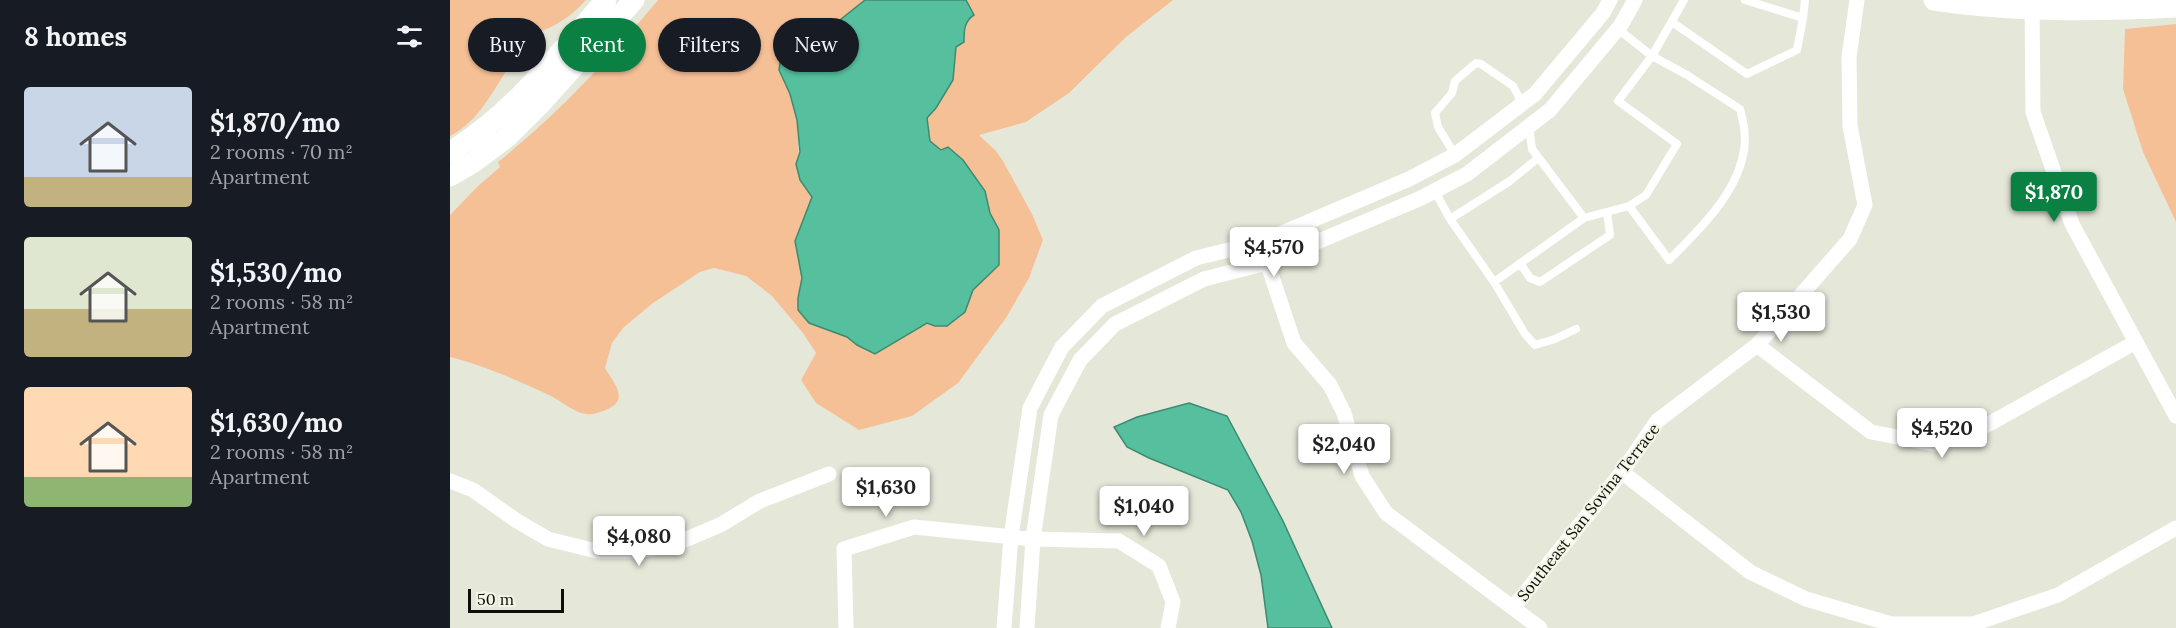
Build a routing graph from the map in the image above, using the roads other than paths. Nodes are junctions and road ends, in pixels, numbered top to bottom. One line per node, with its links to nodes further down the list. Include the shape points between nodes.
1 (606, 0): 19 (street, via 527,88 492,121)
2 (634, 0): 23 (street, via 507,137)
3 (1610, 0): 12 (street)
4 (1635, 0): 15 (street)
5 (1684, 0): 14 (lane)
6 (1745, 0): 13 (lane)
7 (1805, 0): 13 (lane)
8 (1857, 0): 37 (street, Southeast San Sovina Terrace, via 1850,57 1850,126 1865,205 1850,239)
9 (1934, 0): 10 (street)
10 (2032, 5): 11 (street); 36 (street, via 2033,112 2072,224)
11 (2176, 7)
12 (1599, 17): 15 (street); 17 (street, via 1535,94)
13 (1803, 18): 14 (lane, via 1797,50 1747,74)
14 (1672, 22): 16 (lane)
15 (1618, 30): 16 (lane); 18 (street, via 1550,110)
16 (1652, 56): 25 (lane, via 1618,101 1677,144 1646,195); 25 (lane, via 1740,109 1745,129 1743,156 1712,216 1669,260)
17 (1522, 103): 18 (street); 20 (street); 20 (lane, via 1513,86 1476,63 1455,81 1452,93 1435,113 1438,127)
18 (1529, 125): 21 (lane, via 1532,149); 24 (street, via 1467,174)
19 (450, 152)
20 (1455, 155): 22 (street)
21 (1539, 158): 27 (lane); 28 (lane)
22 (1426, 171): 24 (street); 29 (street)
23 (450, 176)
24 (1435, 191): 28 (lane); 30 (street)
25 (1629, 206): 26 (lane)
26 (1607, 212): 27 (lane); 31 (lane, via 1610,235 1540,282 1530,278)
27 (1584, 218): 31 (lane)
28 (1450, 219): 32 (lane)
29 (1261, 242): 30 (street); 33 (street, via 1196,258)
30 (1268, 263): 34 (street, via 1204,279); 45 (street, via 1294,342 1330,385 1344,413 1362,476 1386,513)
31 (1520, 263): 32 (lane)
32 (1494, 282): 35 (lane, via 1535,345)
33 (1102, 306): 34 (street); 43 (street, via 1062,347 1030,408)
34 (1115, 324): 44 (street, via 1080,360 1051,415)
35 (1576, 328)
36 (2134, 343): 37 (street, via 1971,434 1933,444 1871,432); 38 (street)
37 (1757, 345): 39 (street, Southeast San Sovina Terrace, via 1657,421)
38 (2176, 416)
39 (1622, 472): 42 (street, via 1750,572 1806,599 1891,624 1973,624 2058,595); 45 (street, Southeast San Sovina Terrace)
40 (829, 474): 41 (street, via 760,501 720,525 675,544 639,551 596,551 548,538 473,490)
41 (450, 481)
42 (2176, 528)
43 (1011, 537): 44 (street); 46 (street, via 914,527 844,549); 47 (street)
44 (1033, 539): 48 (street); 49 (street, via 1119,541 1159,566 1173,603)
45 (1513, 608): 50 (street)
46 (846, 628)
47 (1004, 628)
48 (1027, 628)
49 (1168, 628)
50 (1540, 628)

